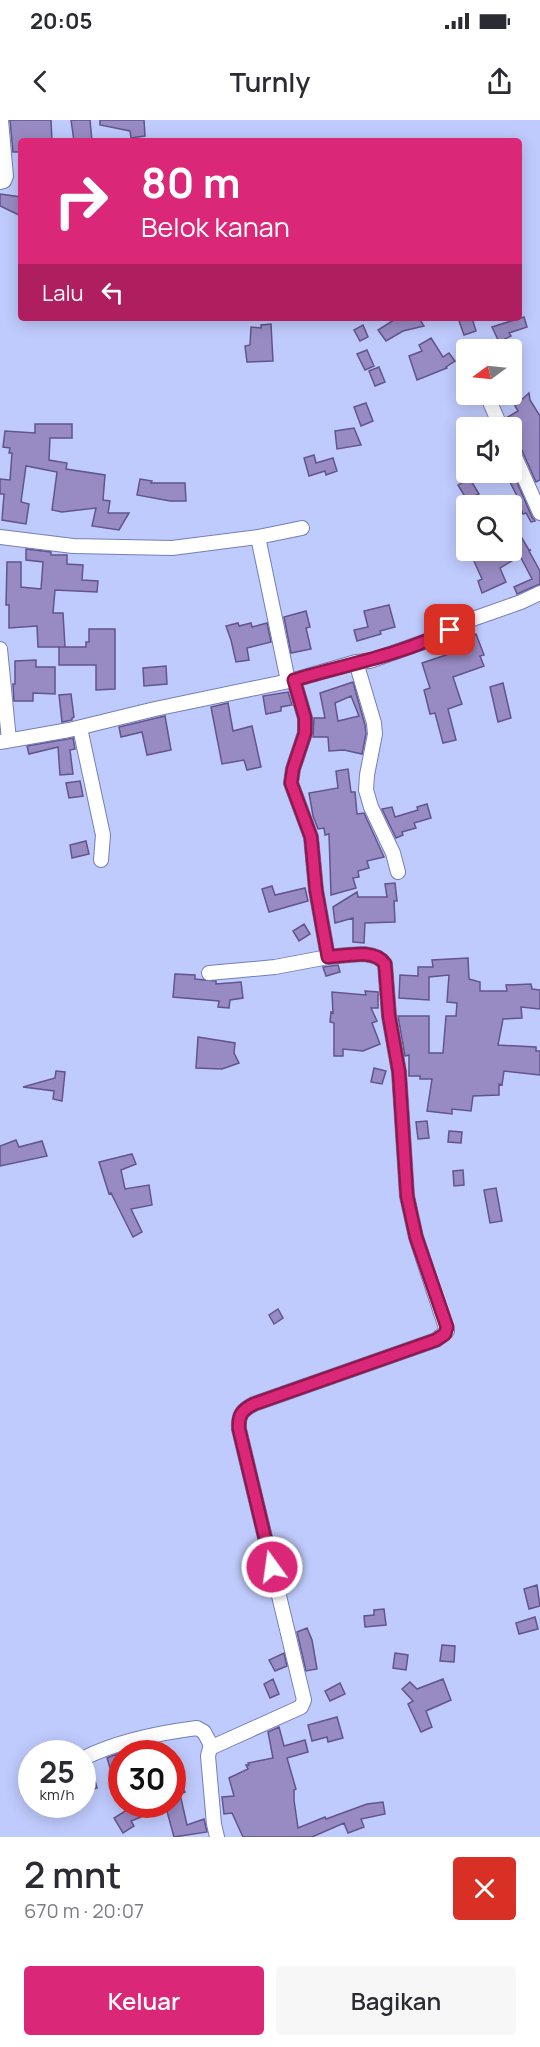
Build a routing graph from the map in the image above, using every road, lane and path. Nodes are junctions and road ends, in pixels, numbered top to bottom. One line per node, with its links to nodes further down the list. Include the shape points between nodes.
1 (1, 120): 2 (street, via 6,176)
2 (0, 183)
3 (522, 472): 4 (street)
4 (540, 513)
5 (302, 528): 7 (street)
6 (0, 537): 7 (street, via 73,546 172,548)
7 (258, 537): 11 (street)
8 (540, 592): 10 (street, via 406,650)
9 (0, 649): 13 (street)
10 (356, 662): 11 (street); 15 (street, via 375,734 366,789)
11 (291, 681): 12 (street); 16 (street, via 305,718 305,733 291,783 311,837)
12 (80, 728): 13 (street); 14 (street, via 103,835)
13 (5, 741)
14 (101, 860)
15 (398, 872)
16 (328, 957): 17 (street); 18 (street, via 373,954 385,964 399,1072 407,1196 416,1237 447,1331 436,1340 254,1404 241,1412 239,1429 304,1702 301,1707)
17 (210, 973)
18 (212, 1747): 19 (street, via 204,1732 197,1728); 20 (street, via 208,1756)
19 (96, 1752)
20 (217, 1837)

